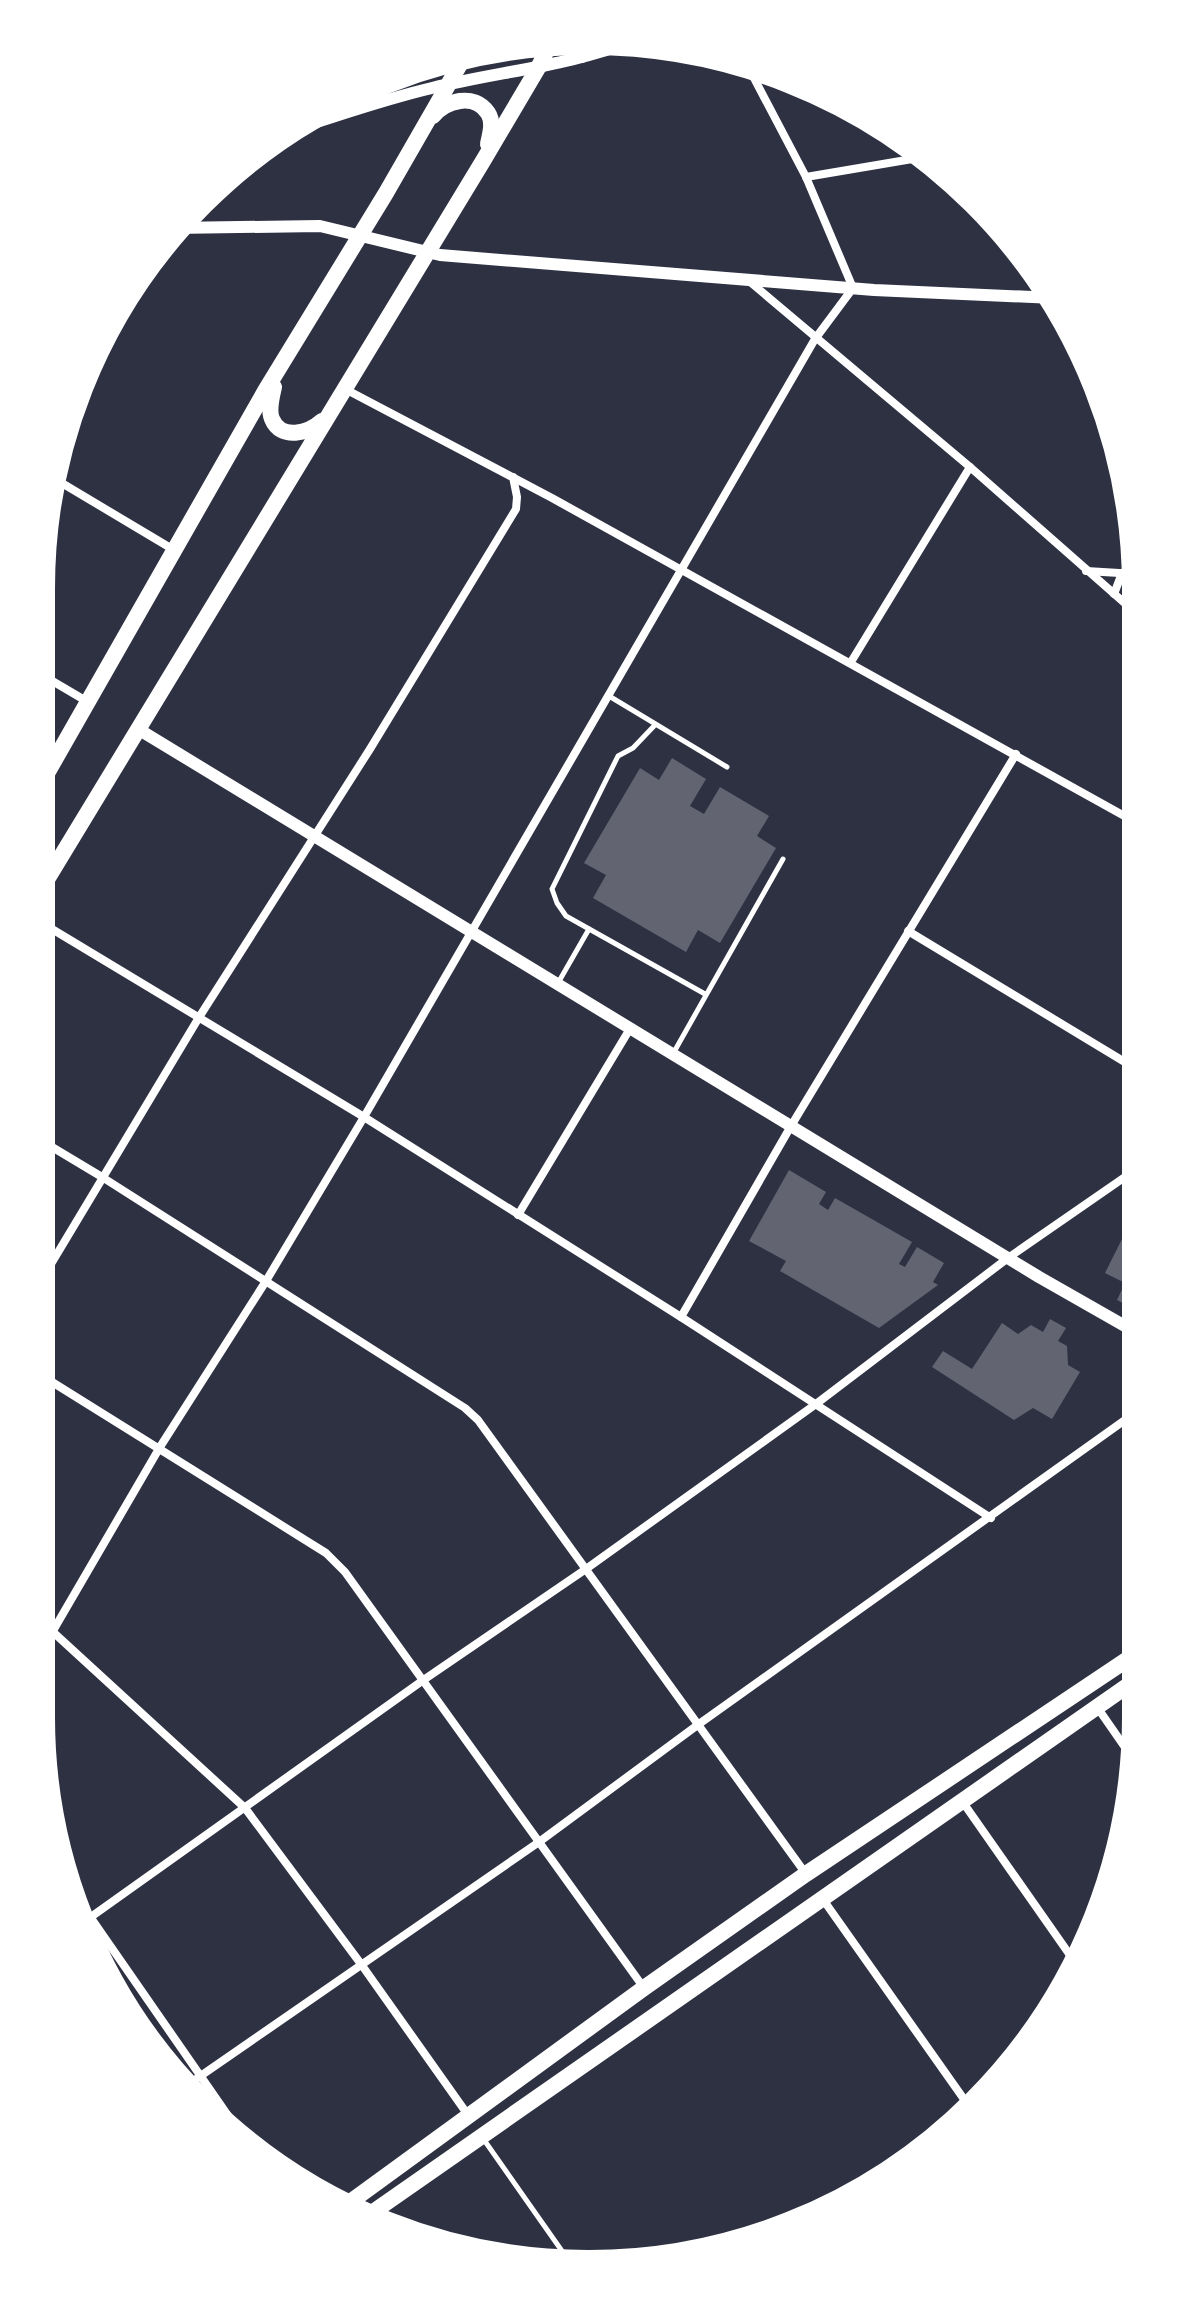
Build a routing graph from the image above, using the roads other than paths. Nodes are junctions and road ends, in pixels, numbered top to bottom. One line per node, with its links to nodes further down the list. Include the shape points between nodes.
1 (578, 50): 4 (street)
2 (602, 50): 4 (street)
3 (546, 52): 6 (main road)
4 (582, 57): 6 (street)
5 (458, 66): 8 (main road)
6 (538, 68): 8 (street); 12 (main road)
7 (753, 76): 13 (street)
8 (446, 85): 9 (street); 10 (main road)
9 (319, 122)
10 (424, 128): 12 (main road, via 439,108 454,101 476,103 488,112 491,125); 15 (main road)
11 (913, 159): 13 (street)
12 (483, 161): 16 (main road)
13 (806, 177): 18 (street)
14 (189, 228): 15 (street, via 320,226)
15 (361, 234): 16 (street); 21 (main road)
16 (427, 251): 17 (street); 22 (main road)
17 (748, 281): 18 (street); 20 (street)
18 (853, 288): 19 (street); 20 (street)
19 (1041, 297)
20 (815, 339): 24 (street); 28 (street)
21 (285, 362): 23 (main road, via 270,405 272,420 282,430 309,431); 27 (main road)
22 (345, 389): 23 (main road); 25 (street)
23 (336, 405): 39 (main road)
24 (970, 467): 29 (street); 34 (street)
25 (513, 477): 28 (street); 44 (street, via 516,509)
26 (60, 483): 27 (street)
27 (175, 550): 37 (main road)
28 (682, 571): 34 (street); 36 (street)
29 (1086, 571): 30 (street); 32 (street)
30 (1122, 573): 31 (street); 32 (street)
31 (1127, 573)
32 (1114, 594): 33 (street)
33 (1127, 605)
34 (851, 662): 40 (street)
35 (50, 680): 37 (street)
36 (609, 696): 38 (lane); 49 (street)
37 (89, 702): 42 (main road)
38 (654, 726): 41 (lane); 48 (lane, via 618,756 552,889 566,916)
39 (138, 729): 44 (street); 46 (main road)
40 (1016, 754): 43 (street); 50 (street)
41 (727, 767)
42 (50, 769)
43 (1127, 817)
44 (314, 838): 49 (street); 53 (street)
45 (783, 859): 52 (lane)
46 (50, 875)
47 (50, 928): 53 (street)
48 (589, 929): 51 (lane); 52 (lane)
49 (472, 930): 51 (street); 57 (street)
50 (908, 931): 56 (street); 58 (street)
51 (558, 983): 54 (street)
52 (705, 994): 55 (lane)
53 (198, 1019): 57 (street); 61 (street)
54 (631, 1027): 55 (street); 62 (street)
55 (674, 1053): 58 (street)
56 (1127, 1063)
57 (364, 1117): 62 (street); 65 (street)
58 (791, 1126): 63 (street); 66 (street)
59 (50, 1146): 61 (street)
60 (1127, 1176): 63 (street)
61 (102, 1177): 64 (street); 65 (street)
62 (518, 1215): 66 (street)
63 (1008, 1258): 67 (street); 69 (street)
64 (50, 1265)
65 (266, 1281): 71 (street); 73 (street, via 465,1408)
66 (681, 1317): 69 (street)
67 (1127, 1327)
68 (50, 1380): 71 (street)
69 (816, 1404): 72 (street); 73 (street)
70 (1127, 1419): 72 (street)
71 (160, 1447): 75 (street); 78 (street, via 326,1553)
72 (991, 1518): 81 (street)
73 (586, 1569): 78 (street); 81 (street)
74 (50, 1630): 75 (street)
75 (53, 1632): 76 (street); 84 (street)
76 (50, 1637)
77 (1127, 1660): 86 (main road)
78 (422, 1681): 84 (street); 85 (street)
79 (1127, 1686): 80 (main road)
80 (1097, 1707): 82 (street); 83 (main road)
81 (699, 1724): 85 (street); 86 (street)
82 (1126, 1749)
83 (962, 1801): 87 (main road); 90 (street)
84 (245, 1808): 89 (street); 91 (street)
85 (539, 1842): 91 (street); 92 (street)
86 (806, 1874): 92 (main road)
87 (821, 1898): 95 (street); 98 (main road)
88 (88, 1915): 89 (street)
89 (91, 1918): 93 (street)
90 (1071, 1956)
91 (361, 1964): 93 (street); 96 (street)
92 (644, 1988): 96 (main road)
93 (200, 2076): 94 (street); 97 (street)
94 (193, 2081)
95 (965, 2101)
96 (468, 2115): 99 (main road)
97 (229, 2117)
98 (481, 2137): 100 (main road); 101 (lane)
99 (353, 2200)
100 (375, 2211)
101 (567, 2254)

